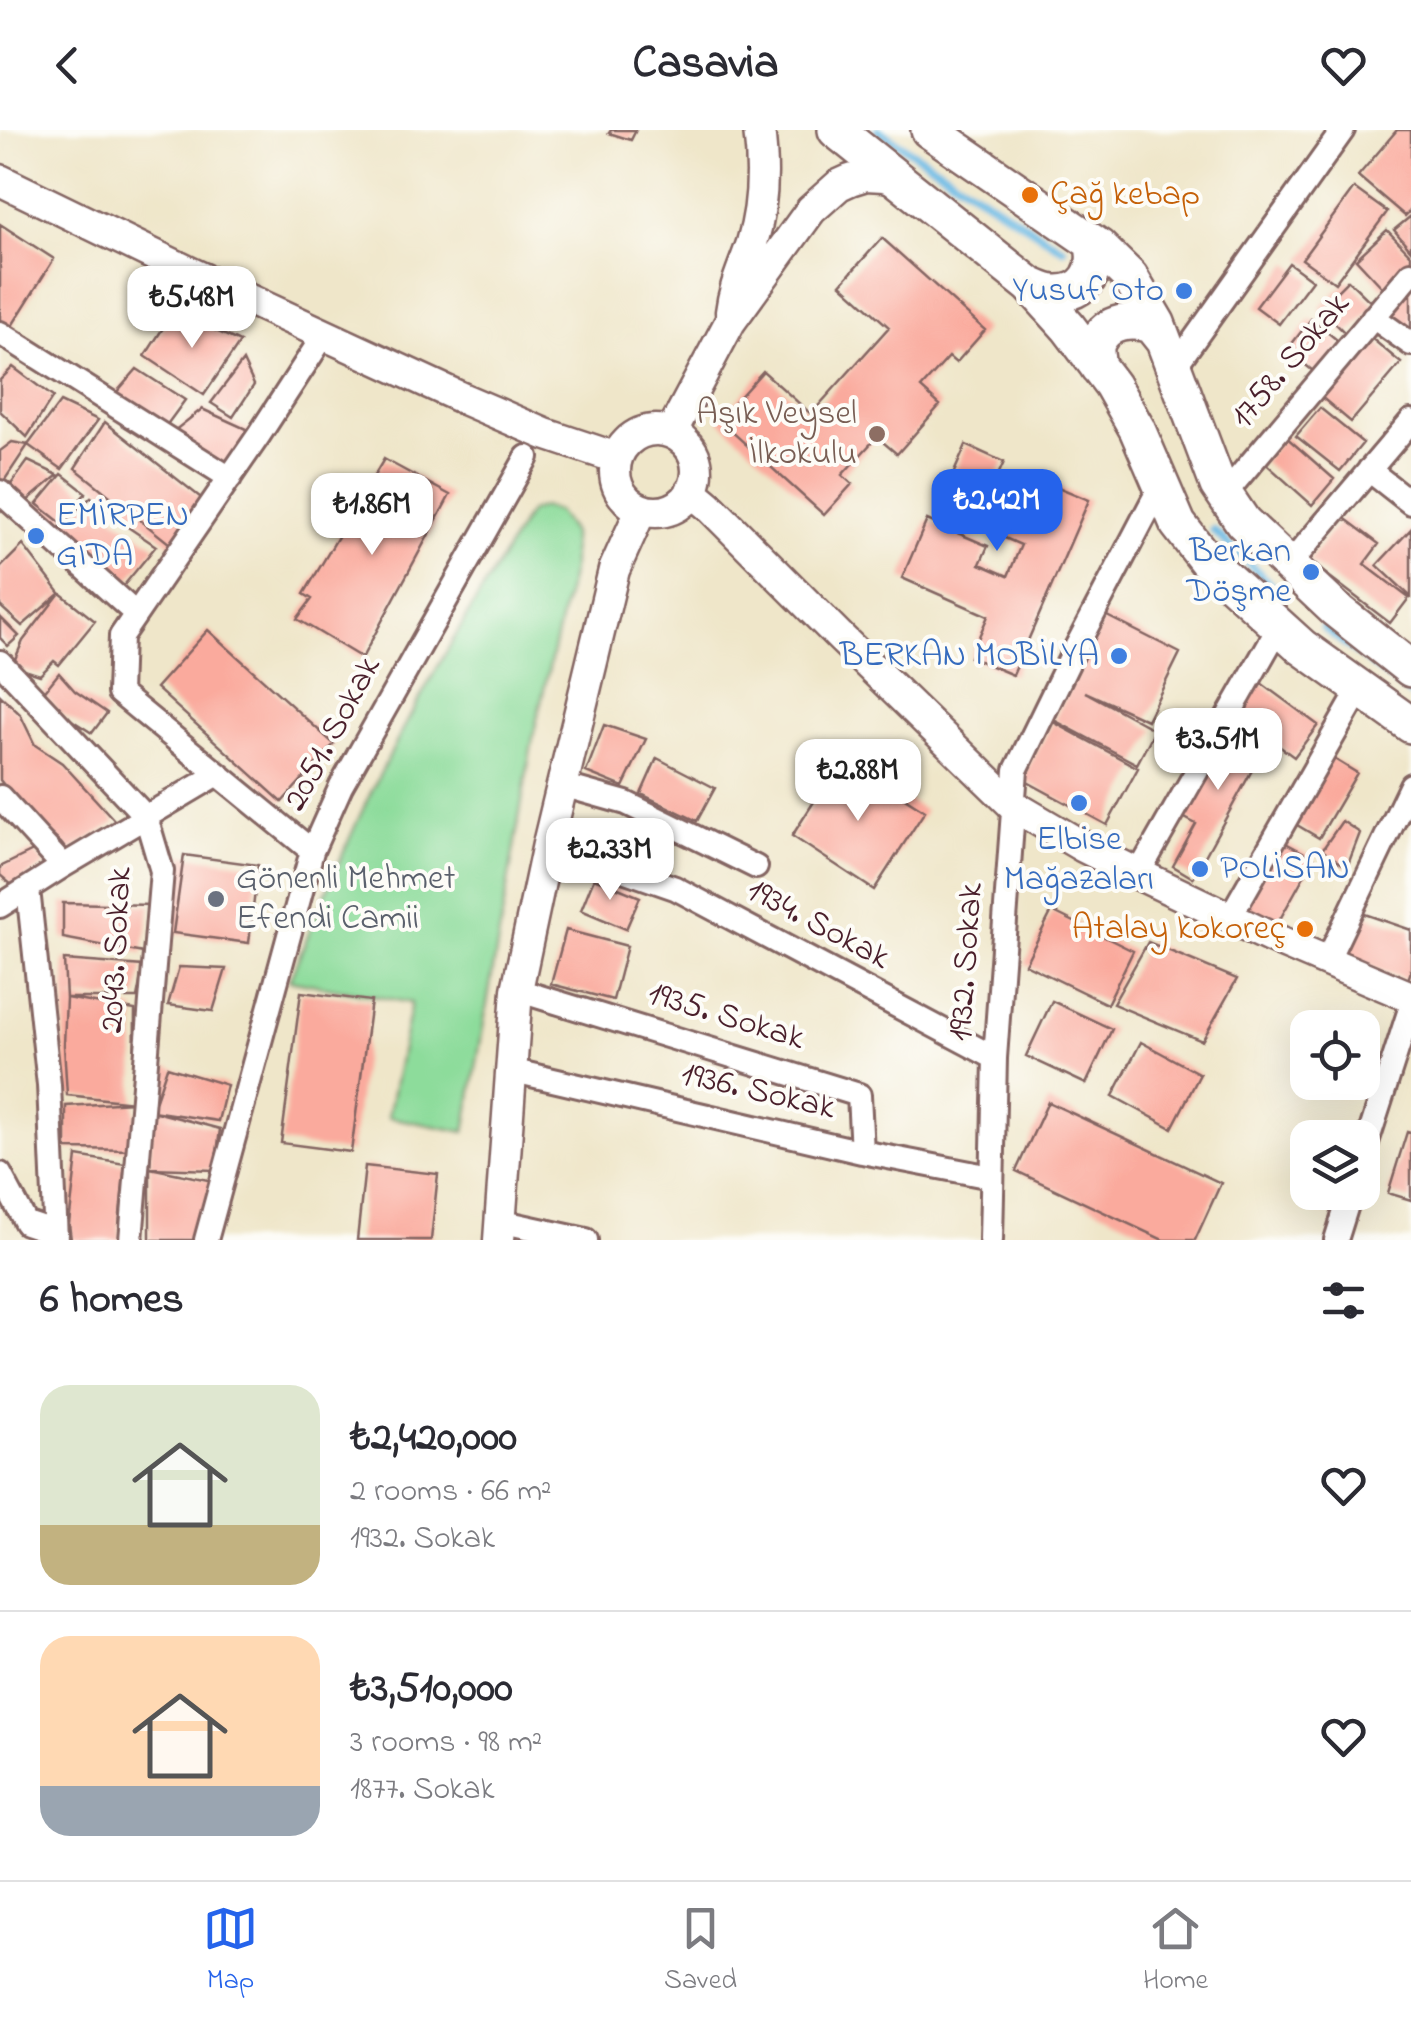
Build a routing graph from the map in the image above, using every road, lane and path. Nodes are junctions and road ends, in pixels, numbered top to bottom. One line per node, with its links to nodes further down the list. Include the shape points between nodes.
1 (759, 130): 11 (street, via 762,193)
2 (836, 130): 6 (main road)
3 (929, 130): 7 (main road)
4 (1343, 130): 15 (street)
5 (0, 180): 13 (street)
6 (900, 180): 9 (main road); 11 (street, via 866,175 839,185 811,210)
7 (1092, 242): 9 (main road, via 1094,267 1078,288 1049,293); 15 (main road, via 1130,277)
8 (1411, 273): 10 (street, 1758. Sokak)
9 (1030, 285): 16 (main road)
10 (1373, 318): 14 (street); 26 (street, 1758. Sokak)
11 (730, 322): 18 (street)
12 (0, 333): 22 (street)
13 (324, 335): 19 (street); 22 (street)
14 (1411, 344)
15 (1169, 354): 16 (main road, via 1151,325 1124,321 1098,341); 26 (main road)
16 (1098, 367): 23 (main road)
17 (1411, 421): 21 (street)
18 (671, 433): 20 (street, via 643,432); 24 (street, via 695,458)
19 (536, 445): 20 (street); 43 (street, 2051. Sokak, via 340,786)
20 (617, 458): 28 (street, via 616,483)
21 (1369, 470): 27 (street); 29 (street)
22 (230, 478): 30 (street)
23 (1161, 485): 31 (main road, via 1188,540); 40 (street, 1932. Sokak, via 1016,770)
24 (692, 491): 28 (street, via 667,511); 40 (street)
25 (0, 492): 30 (street)
26 (1224, 495): 29 (main road)
27 (1411, 503)
28 (641, 510): 37 (street, via 614,570)
29 (1289, 565): 33 (main road)
30 (136, 614): 36 (street, via 121,636 119,692)
31 (1279, 627): 34 (main road); 46 (street)
32 (0, 662): 41 (street, 2043. Sokak)
33 (1410, 666)
34 (1360, 689): 35 (main road); 49 (street)
35 (1411, 725)
36 (218, 774): 41 (street); 43 (street)
37 (562, 785): 42 (street); 45 (street, via 626,803)
38 (1411, 785): 50 (street)
39 (0, 797): 44 (street)
40 (1014, 806): 46 (street); 54 (street, 1932. Sokak)
41 (146, 817): 44 (street); 63 (street, 2043. Sokak, via 162,871)
42 (548, 844): 51 (street); 54 (street, 1934. Sokak, via 675,888)
43 (312, 850): 64 (street, 2051. Sokak)
44 (63, 866): 47 (street)
45 (756, 867)
46 (1138, 874): 49 (street)
47 (28, 890): 48 (street); 62 (street, via 49,1085)
48 (0, 906)
49 (1230, 917): 50 (street)
50 (1327, 960): 52 (street)
51 (517, 990): 55 (street); 57 (street, 1935. Sokak, via 859,1095)
52 (1411, 997)
53 (1411, 1006): 56 (street)
54 (995, 1058): 59 (street, 1932. Sokak)
55 (510, 1070): 57 (street, 1936. Sokak); 61 (street)
56 (1374, 1120)
57 (862, 1152): 59 (street, 1936. Sokak)
58 (0, 1174): 62 (street, via 26,1223)
59 (991, 1178): 66 (street, 1932. Sokak)
60 (1346, 1210): 67 (street)
61 (499, 1230): 65 (street)
62 (56, 1237)
63 (131, 1240)
64 (206, 1240)
65 (586, 1240)
66 (991, 1240)
67 (1336, 1240)

